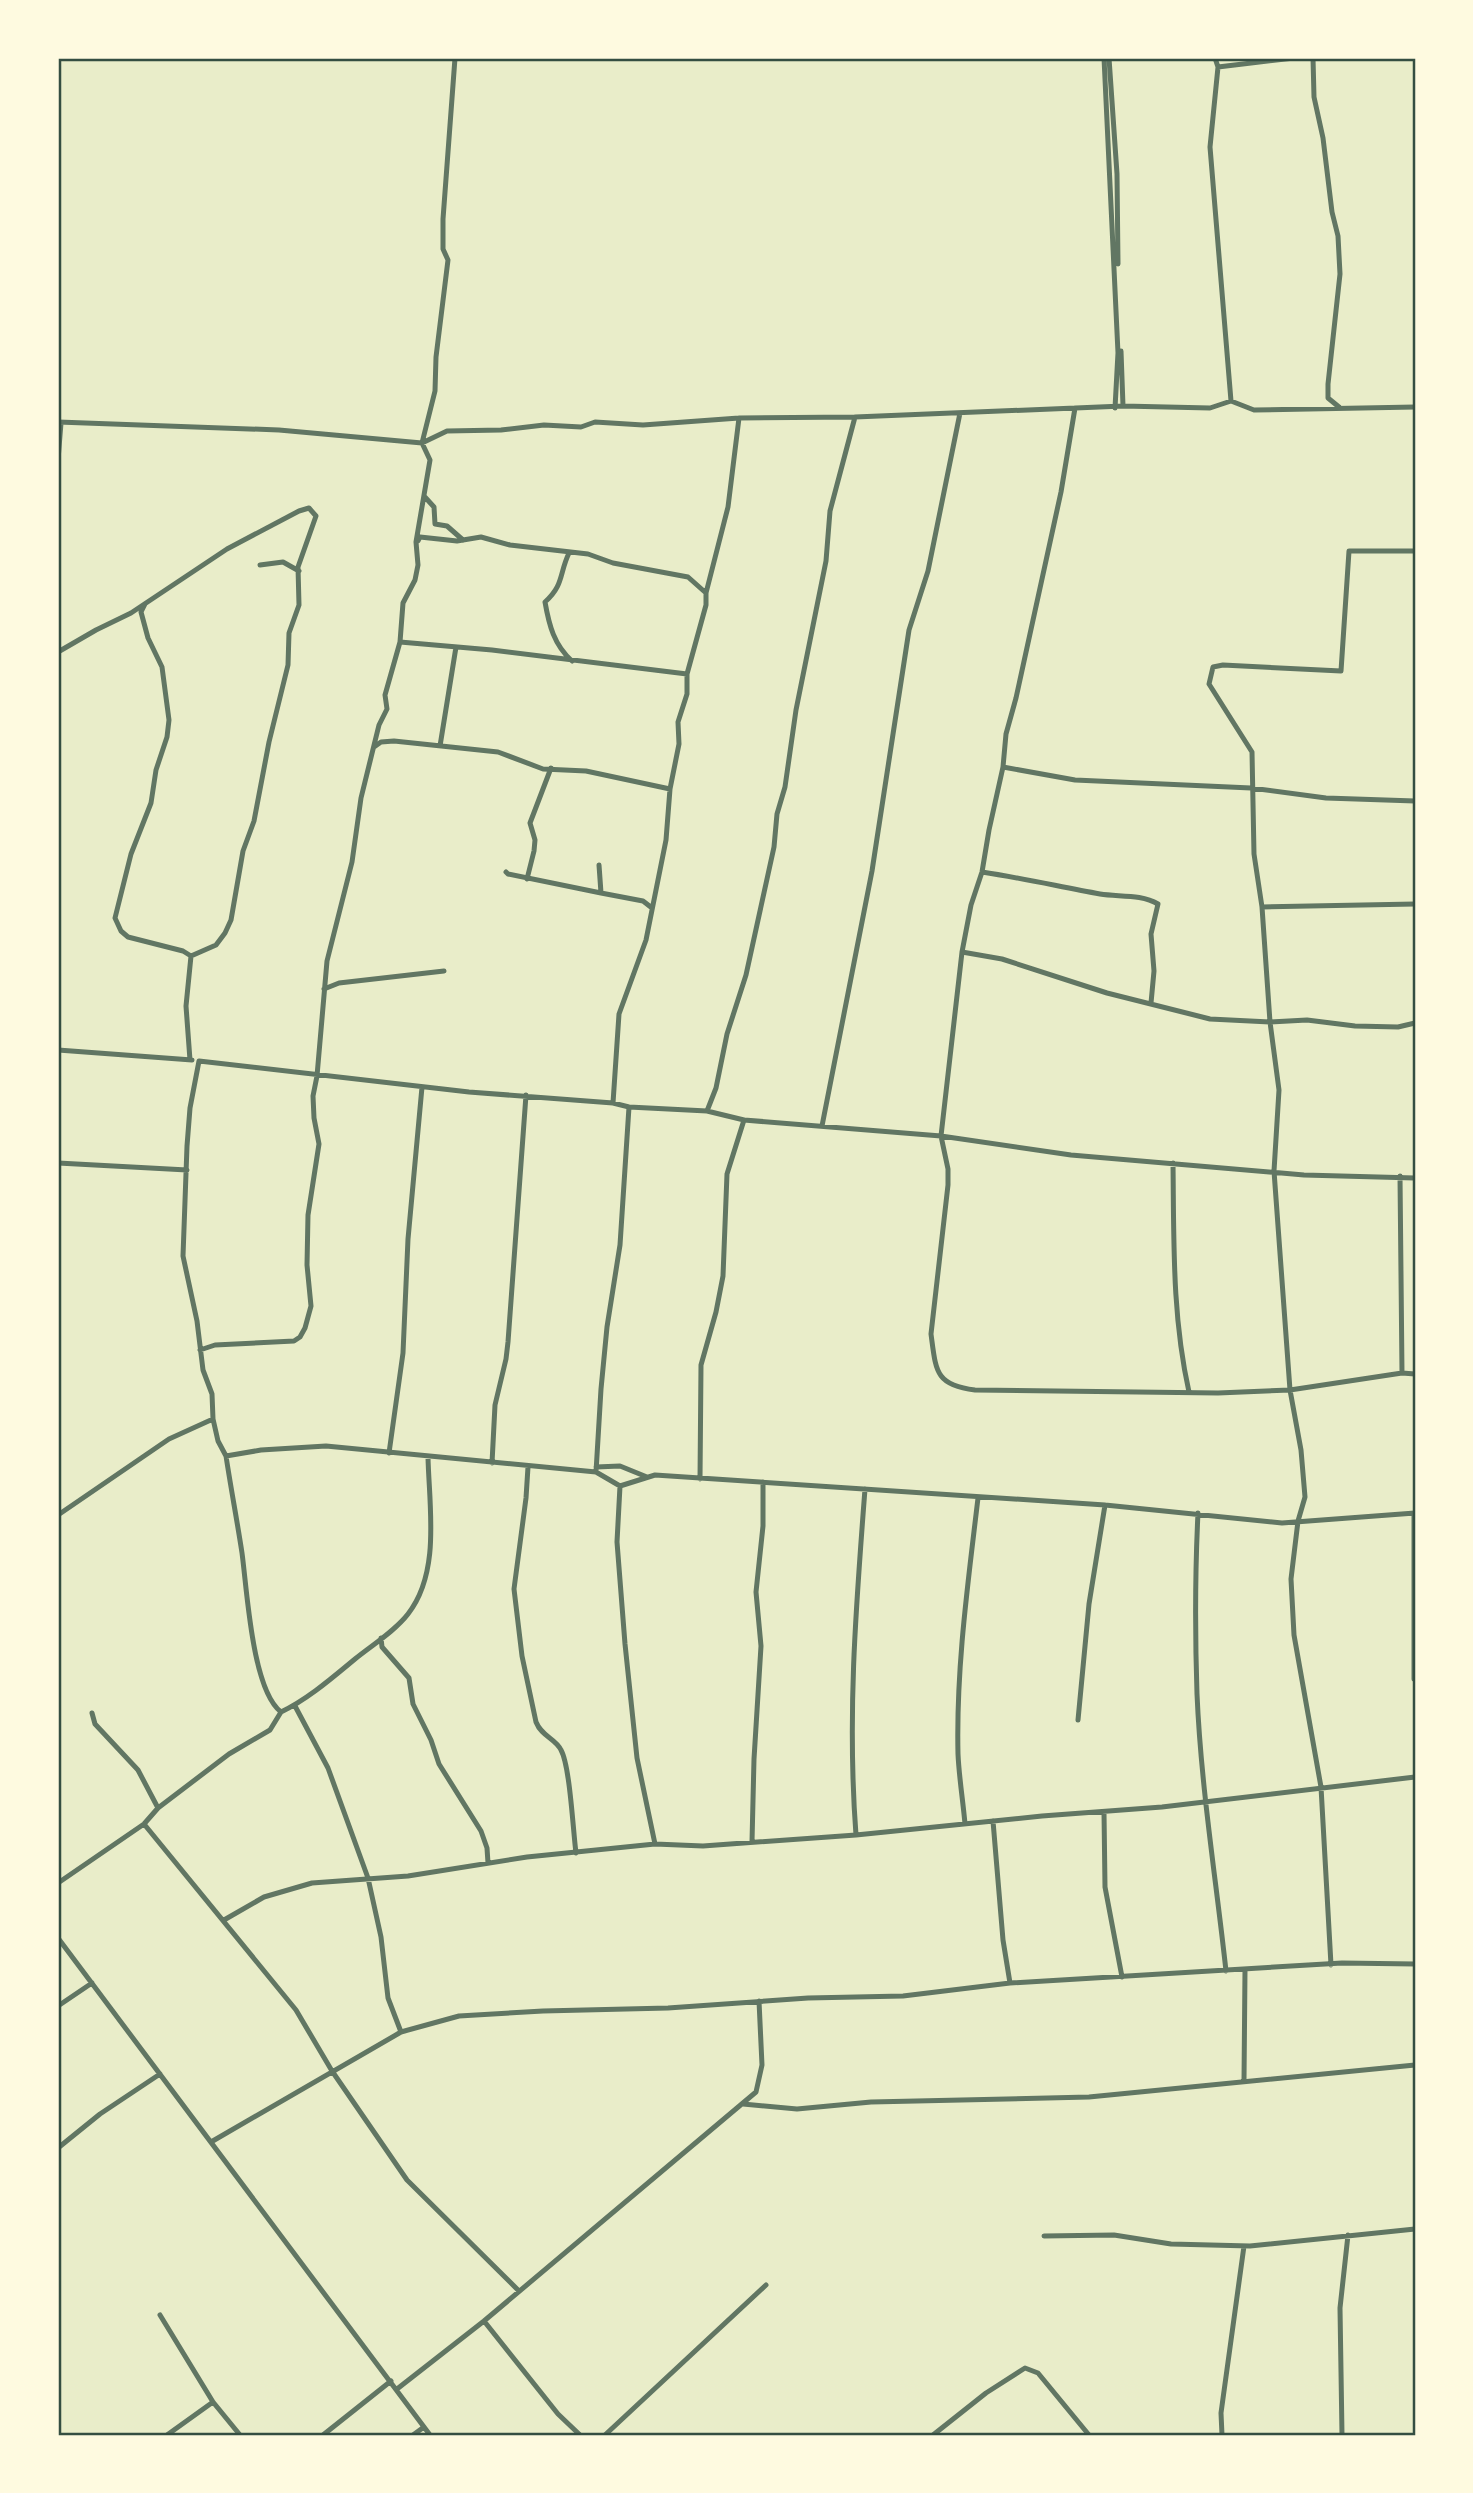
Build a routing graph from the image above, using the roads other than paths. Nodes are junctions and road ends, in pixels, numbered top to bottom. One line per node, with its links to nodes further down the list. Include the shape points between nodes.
1 (455, 58): 17 (street, via 443,219 443,249 448,260 435,391)
2 (1107, 58): 8 (street, via 1117,174); 12 (street, via 1118,353)
3 (1215, 58): 6 (street)
4 (1294, 58): 6 (street)
5 (1313, 58): 11 (street, via 1314,97 1339,249 1328,398)
6 (1218, 67): 7 (street, via 1210,147)
7 (1231, 401): 8 (street, via 1210,408); 11 (street, via 1254,410)
8 (1124, 406): 10 (street)
9 (1415, 407): 11 (street)
10 (1075, 408): 13 (street); 35 (street, via 1006,734)
11 (1341, 408)
12 (1115, 409)
13 (960, 413): 14 (street); 65 (street, via 928,571 909,630 872,871)
14 (855, 417): 15 (street); 63 (street, via 831,511 774,847 746,975)
15 (738, 418): 17 (street, via 447,431); 26 (street, via 728,507)
16 (60, 422): 17 (street, via 305,431); 18 (street)
17 (422, 443): 19 (street, via 430,460)
18 (58, 460)
19 (424, 496): 20 (street, via 434,506 435,524 447,526); 21 (street)
20 (463, 540): 21 (street, via 421,537); 23 (street, via 481,537)
21 (416, 542): 28 (street, via 418,565 403,603)
22 (1415, 551): 37 (street, via 1349,551 1341,671 1213,667 1209,684 1252,752)
23 (569, 553): 26 (street, via 688,577); 31 (street, via 559,588 545,602 549,628)
24 (260, 565): 25 (street, via 283,562)
25 (299, 571): 27 (street, via 315,524 316,516 309,508 227,549); 49 (street, via 299,605 289,633 288,665 254,821 243,850 231,920 216,945)
26 (706, 593): 32 (street)
27 (145, 604): 30 (street); 49 (street, via 141,612 162,667 169,720 151,803 131,854 116,918 128,937)
28 (400, 642): 29 (street); 34 (street)
29 (456, 647): 31 (street); 33 (street)
30 (58, 652)
31 (572, 661): 32 (street)
32 (687, 674): 38 (street)
33 (440, 746): 34 (street, via 394,741); 36 (street, via 498,752 534,767)
34 (374, 747): 51 (street)
35 (1003, 767): 37 (street, via 1075,780); 42 (street)
36 (551, 768): 38 (street); 43 (street, via 530,823 535,840)
37 (1251, 788): 39 (street, via 1326,798); 46 (street)
38 (670, 789): 47 (street, via 666,840)
39 (1415, 802)
40 (599, 865): 44 (street)
41 (506, 872): 43 (street)
42 (982, 872): 48 (street); 52 (street, via 1145,898 1158,904 1151,934)
43 (527, 879): 44 (street)
44 (601, 893): 47 (street, via 643,901)
45 (1415, 904): 46 (street)
46 (1262, 907): 53 (street)
47 (652, 908): 61 (street, via 646,940 619,1014)
48 (962, 952): 52 (street, via 1002,959); 66 (street)
49 (191, 956): 56 (street, via 186,1006)
50 (444, 971): 51 (street, via 339,983)
51 (324, 989): 58 (street)
52 (1151, 1003): 53 (street, via 1210,1019)
53 (1270, 1021): 54 (street, via 1398,1027); 70 (street, via 1279,1090)
54 (1415, 1023)
55 (58, 1050): 56 (street)
56 (190, 1060): 57 (street)
57 (199, 1061): 58 (street); 69 (street, via 190,1108)
58 (317, 1076): 59 (street); 73 (street, via 313,1096 318,1144 308,1215 311,1306 305,1328 294,1341 215,1345)
59 (422, 1087): 60 (street); 79 (street, via 404,1334)
60 (526, 1096): 61 (street); 82 (street, via 508,1342 495,1405)
61 (613, 1103): 62 (street)
62 (629, 1107): 63 (street); 84 (street, via 620,1245 606,1339)
63 (707, 1111): 64 (street)
64 (744, 1120): 65 (street); 86 (street, via 727,1174 723,1276 701,1365)
65 (822, 1126): 66 (street)
66 (941, 1136): 68 (street, via 1071,1155); 77 (street, via 948,1185 931,1334 940,1376 955,1387 989,1391)
67 (58, 1163): 69 (street)
68 (1173, 1163): 70 (street); 77 (street, via 1174,1283)
69 (187, 1170): 73 (street, via 183,1256)
70 (1274, 1171): 71 (street); 76 (street)
71 (1400, 1176): 72 (street); 74 (street)
72 (1415, 1178)
73 (200, 1350): 78 (street, via 212,1394)
74 (1402, 1373): 75 (street); 76 (street)
75 (1415, 1374)
76 (1290, 1390): 77 (street); 95 (street, via 1305,1497)
77 (1189, 1392)
78 (213, 1419): 80 (street); 94 (street, via 169,1439)
79 (389, 1453): 80 (street, via 316,1446); 81 (street)
80 (226, 1457): 100 (street, via 256,1657 270,1699)
81 (428, 1457): 82 (street); 96 (street, via 428,1565 410,1611)
82 (492, 1463): 83 (street)
83 (528, 1467): 84 (street); 113 (street, via 514,1589 522,1656 536,1722 564,1759)
84 (596, 1470): 85 (street, via 620,1466); 88 (street)
85 (648, 1477): 86 (street); 88 (street)
86 (700, 1479): 87 (street)
87 (763, 1482): 89 (street); 111 (street, via 756,1592 761,1646)
88 (620, 1486): 112 (street, via 617,1552 625,1644 637,1758)
89 (865, 1489): 90 (street); 110 (street, via 853,1659 851,1767)
90 (978, 1498): 91 (street); 109 (street, via 960,1676 958,1756)
91 (1105, 1505): 92 (street); 101 (street, via 1089,1604)
92 (1198, 1513): 95 (street); 104 (street, via 1197,1696)
93 (1415, 1513): 95 (street); 97 (street)
94 (58, 1515)
95 (1298, 1521): 103 (street, via 1291,1579 1294,1635)
96 (381, 1638): 98 (street); 114 (street, via 382,1647 409,1678 414,1704 439,1764 481,1831)
97 (1414, 1679)
98 (295, 1706): 100 (street); 115 (street, via 328,1768)
99 (92, 1713): 105 (street, via 95,1724 138,1770)
100 (281, 1713): 105 (street, via 270,1730 229,1754)
101 (1078, 1720)
102 (1415, 1777): 103 (street)
103 (1321, 1787): 104 (street); 120 (street)
104 (1206, 1802): 106 (street); 122 (street)
105 (158, 1808): 108 (street)
106 (1104, 1812): 107 (street); 123 (street, via 1105,1887)
107 (993, 1821): 109 (street); 125 (street)
108 (144, 1824): 116 (street); 117 (street)
109 (965, 1824): 110 (street)
110 (856, 1835): 111 (street)
111 (752, 1843): 112 (street)
112 (655, 1844): 113 (street)
113 (576, 1853): 114 (street)
114 (488, 1863): 115 (street)
115 (368, 1878): 117 (street, via 281,1891); 128 (street, via 388,1998)
116 (58, 1883)
117 (224, 1920): 130 (street, via 296,2010)
118 (58, 1938): 124 (street)
119 (1415, 1964): 120 (street)
120 (1331, 1965): 121 (street)
121 (1245, 1970): 122 (street); 132 (street)
122 (1226, 1971): 123 (street)
123 (1122, 1978): 125 (street)
124 (92, 1983): 127 (street); 131 (street)
125 (1010, 1983): 126 (street, via 903,1996)
126 (759, 2001): 128 (street, via 459,2016); 133 (street, via 761,2078 756,2092)
127 (58, 2006)
128 (401, 2032): 130 (street)
129 (1415, 2065): 132 (street)
130 (332, 2071): 134 (street); 141 (street, via 407,2180)
131 (160, 2074): 134 (street); 135 (street)
132 (1244, 2081): 133 (street, via 1089,2097 871,2102 797,2109)
133 (743, 2104): 141 (street)
134 (211, 2142): 144 (street)
135 (58, 2148)
136 (1415, 2229): 137 (street)
137 (1348, 2235): 139 (street); 158 (street, via 1340,2308)
138 (1044, 2236): 139 (street, via 1114,2235 1171,2244)
139 (1244, 2246): 157 (street, via 1221,2413)
140 (766, 2285): 154 (street)
141 (519, 2291): 143 (street)
142 (160, 2315): 146 (street)
143 (484, 2321): 145 (street); 153 (street)
144 (391, 2381): 145 (street); 150 (street)
145 (397, 2389): 147 (street)
146 (213, 2402): 148 (street); 149 (street)
147 (424, 2427): 151 (street); 152 (street)
148 (167, 2435)
149 (240, 2435)
150 (323, 2435)
151 (413, 2435)
152 (430, 2435)
153 (580, 2435)
154 (605, 2435)
155 (933, 2435): 156 (street, via 1026,2368 1038,2372)
156 (1089, 2435)
157 (1222, 2435)
158 (1342, 2435)

